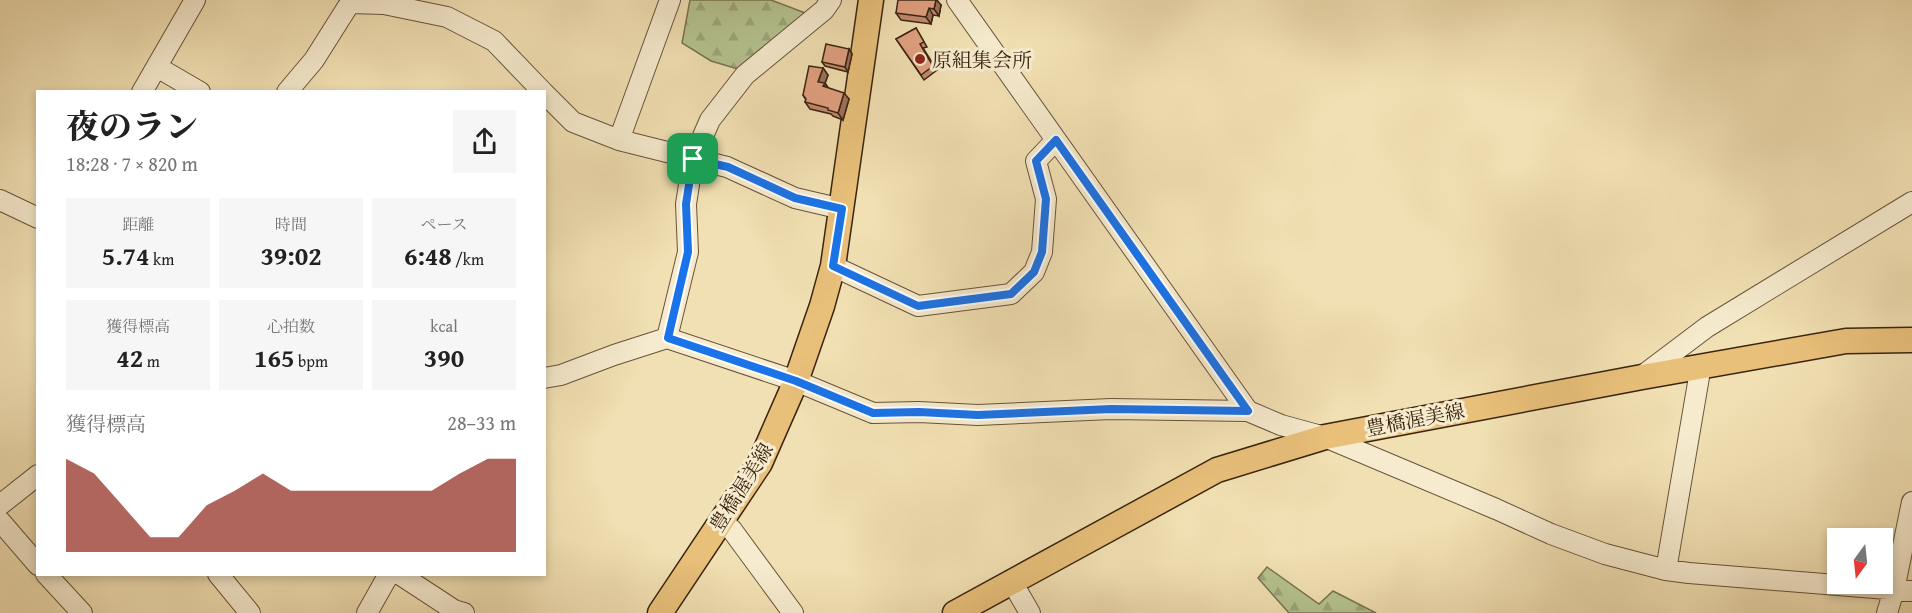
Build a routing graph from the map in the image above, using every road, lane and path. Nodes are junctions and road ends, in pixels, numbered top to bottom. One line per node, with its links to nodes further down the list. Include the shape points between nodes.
1 (195, 0): 7 (street)
2 (670, 0): 13 (street)
3 (831, 0): 15 (street, via 745,75 710,120)
4 (870, 0): 18 (main road, 豊橋渥美線)
5 (957, 0): 14 (street)
6 (350, 2): 10 (street, via 314,60); 11 (street, via 384,4 447,17 494,41)
7 (157, 67): 8 (street); 9 (street)
8 (143, 90)
9 (197, 90)
10 (289, 90)
11 (542, 90)
12 (546, 94): 13 (street, via 573,122)
13 (619, 140): 15 (street)
14 (1056, 140): 20 (street, via 1036,161 1046,199 1042,252 1034,272 1011,294 918,306); 27 (street)
15 (693, 159): 18 (street, via 728,167 795,198); 21 (street, via 686,204 688,252)
16 (0, 200): 19 (street)
17 (1912, 202): 24 (street, via 1707,327)
18 (842, 209): 20 (main road, 豊橋渥美線)
19 (36, 217)
20 (833, 266): 26 (main road, 豊橋渥美線)
21 (668, 338): 25 (street); 26 (street)
22 (1912, 340): 23 (main road, 豊橋渥美線, via 1846,341)
23 (1698, 367): 24 (main road, 豊橋渥美線); 35 (street)
24 (1642, 376): 28 (main road, 豊橋渥美線)
25 (546, 378)
26 (796, 381): 27 (street, via 873,413); 32 (main road, 豊橋渥美線, via 760,463)
27 (1248, 411): 28 (street, via 1281,426)
28 (1325, 437): 35 (street, via 1551,534); 40 (main road, 豊橋渥美線, via 1217,470)
29 (36, 477): 31 (street)
30 (1912, 502): 41 (street)
31 (0, 505)
32 (721, 520): 46 (main road, 豊橋渥美線); 47 (street)
33 (0, 521): 34 (street)
34 (36, 563)
35 (1666, 570): 41 (street)
36 (47, 576): 42 (street)
37 (221, 576): 43 (street)
38 (388, 576): 44 (street)
39 (402, 576): 45 (street)
40 (1012, 582): 48 (main road, 豊橋渥美線); 49 (street)
41 (1903, 591): 50 (street)
42 (82, 613)
43 (250, 613)
44 (367, 613)
45 (464, 613)
46 (660, 613)
47 (793, 613)
48 (955, 613)
49 (1030, 613)
50 (1887, 613)

